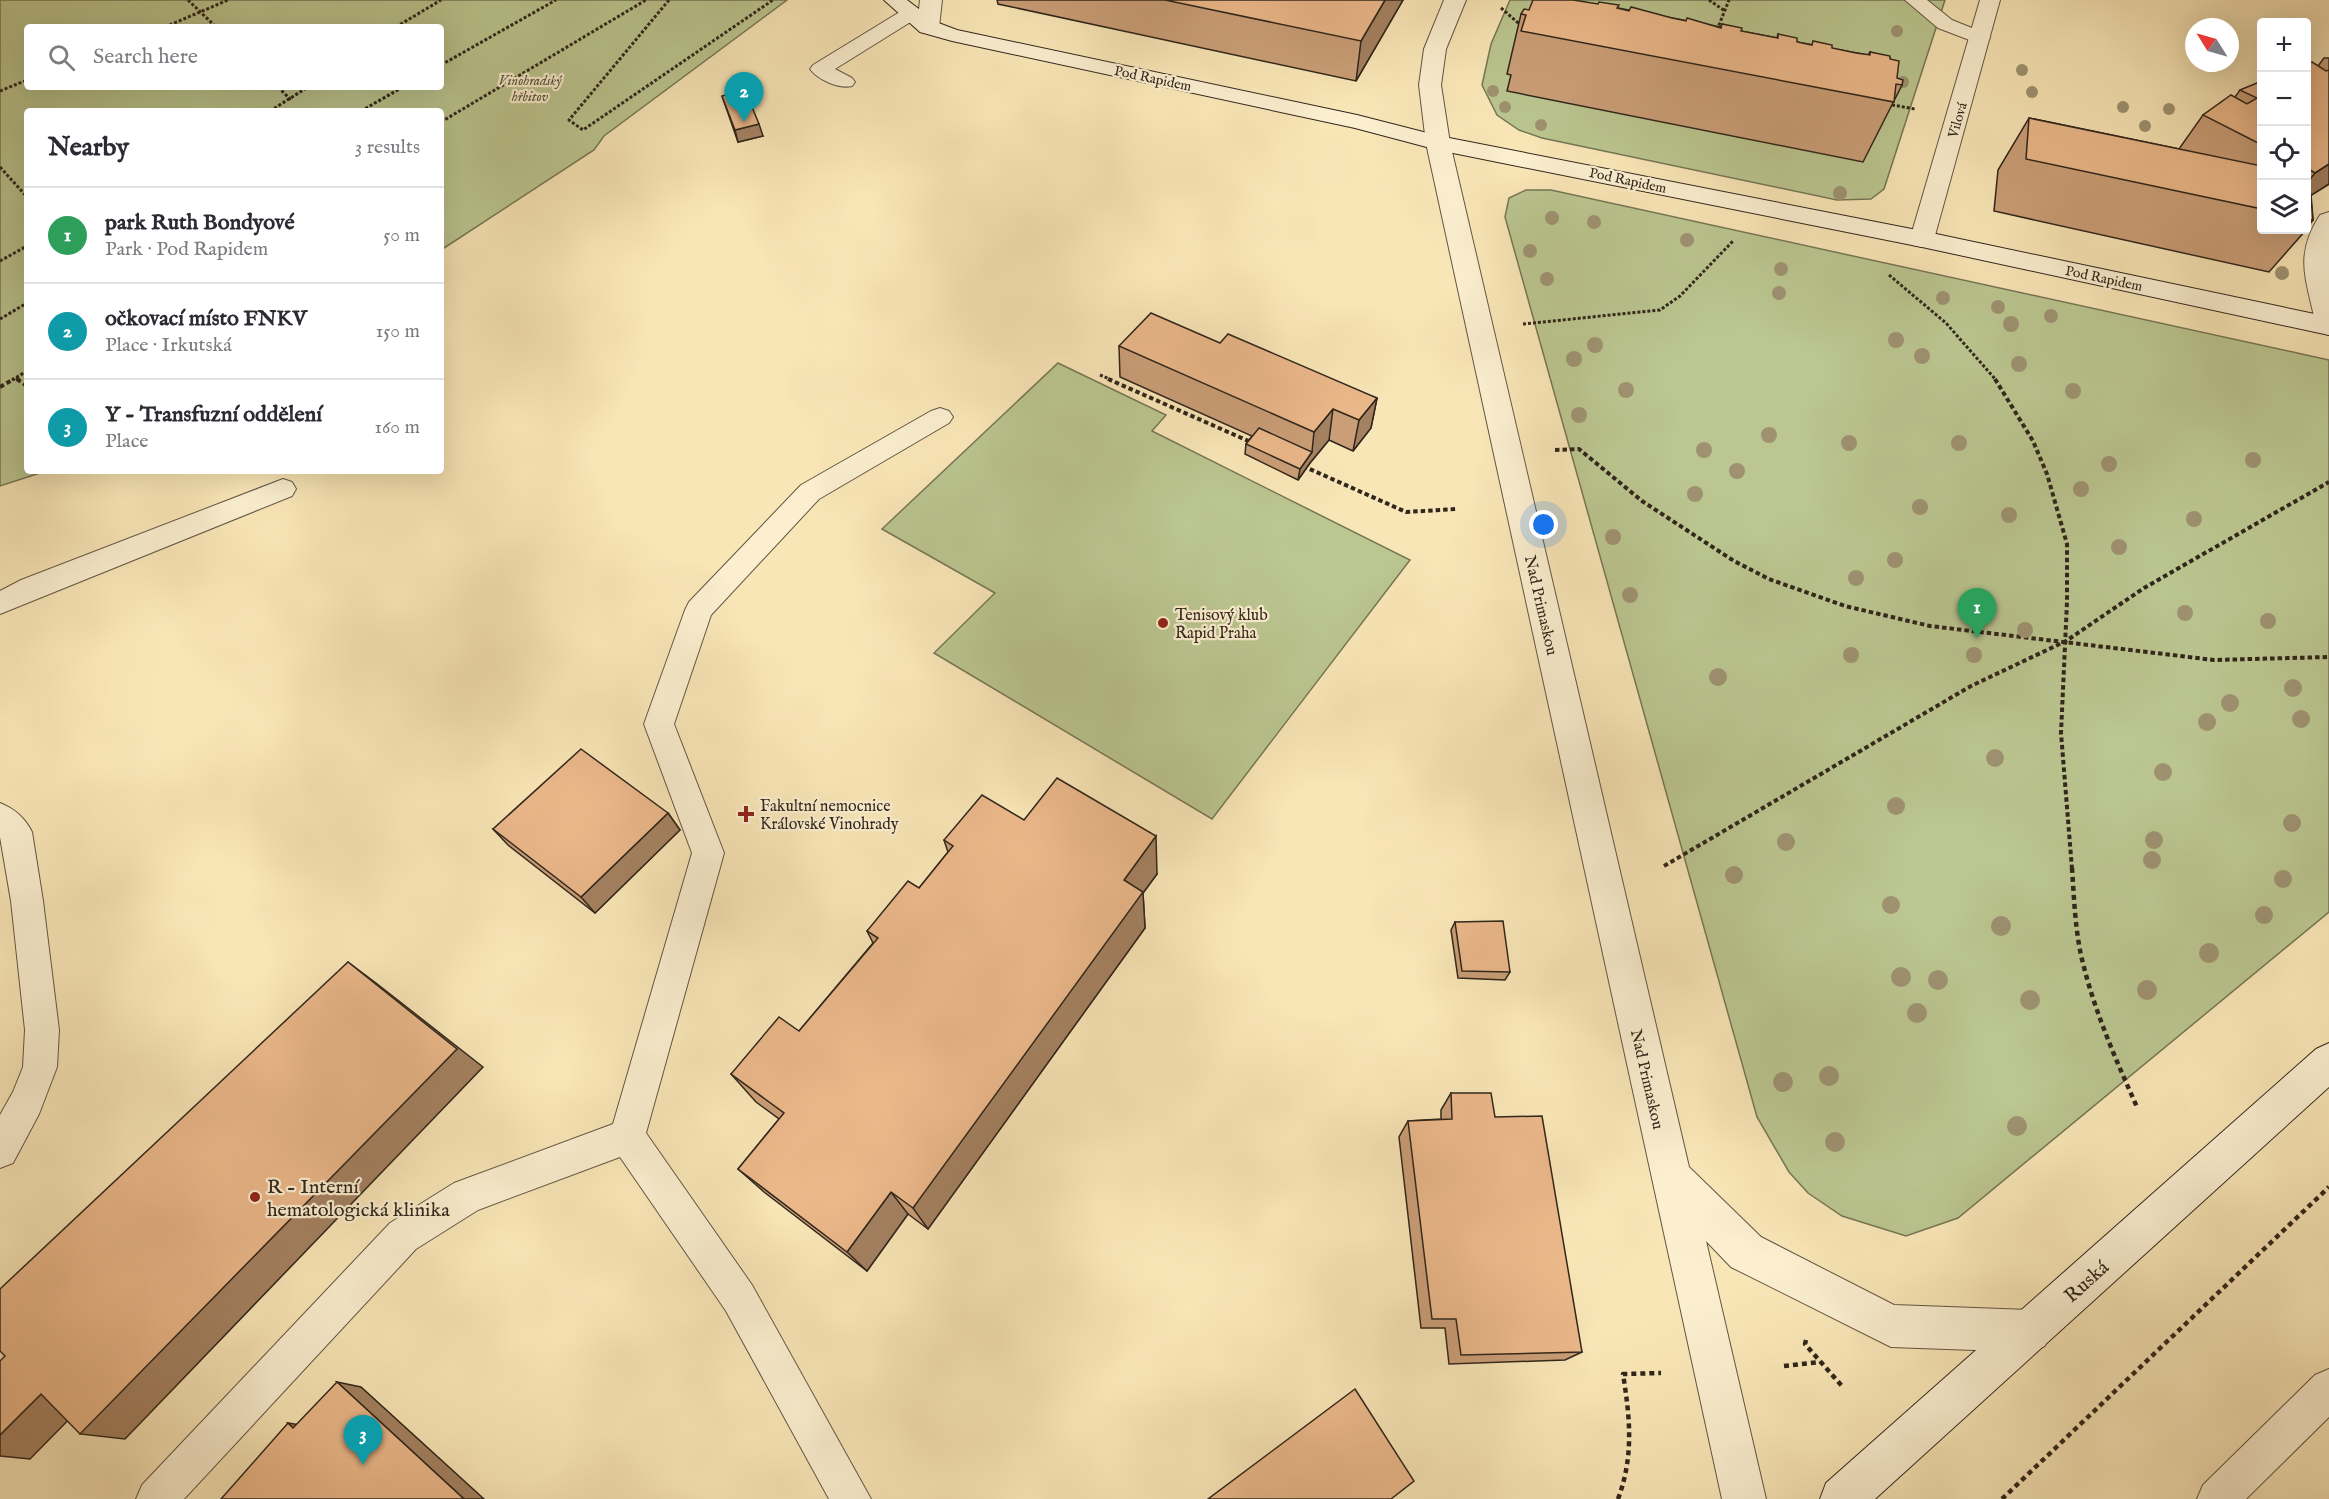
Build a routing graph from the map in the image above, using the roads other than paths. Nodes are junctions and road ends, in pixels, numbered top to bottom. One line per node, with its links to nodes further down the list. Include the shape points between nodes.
1 (931, 0): 6 (street)
2 (1455, 0): 9 (street, Nad Primaskou, via 1435,49 1430,85)
3 (1915, 0): 7 (lane, via 1945,24)
4 (1990, 0): 7 (street, Vilová)
5 (902, 7): 6 (street, Pod Rapidem); 8 (lane, via 820,69)
6 (928, 27): 9 (street, Pod Rapidem)
7 (1980, 38): 11 (street, Vilová)
8 (845, 82)
9 (1438, 143): 11 (street, Pod Rapidem); 21 (street, Nad Primaskou)
10 (2329, 220): 12 (street, via 2318,240 2315,258)
11 (1922, 239): 12 (street, Pod Rapidem)
12 (2329, 326)
13 (940, 417): 19 (lane, via 810,492 699,610 659,724 708,853)
14 (283, 489): 15 (lane)
15 (0, 603)
16 (0, 817): 17 (lane, via 16,832)
17 (14, 901): 20 (lane, via 42,1030 40,1067 27,1102)
18 (2329, 1062): 22 (street, Ruská)
19 (627, 1137): 24 (lane, via 467,1196 403,1236); 25 (lane, via 739,1298)
20 (0, 1150)
21 (1670, 1176): 22 (street, via 1746,1251 1891,1326); 26 (street, Nad Primaskou)
22 (2030, 1331): 27 (street, Ruská)
23 (2329, 1389): 28 (lane)
24 (156, 1499)
25 (850, 1499)
26 (1744, 1499)
27 (1842, 1499)
28 (2217, 1499)

